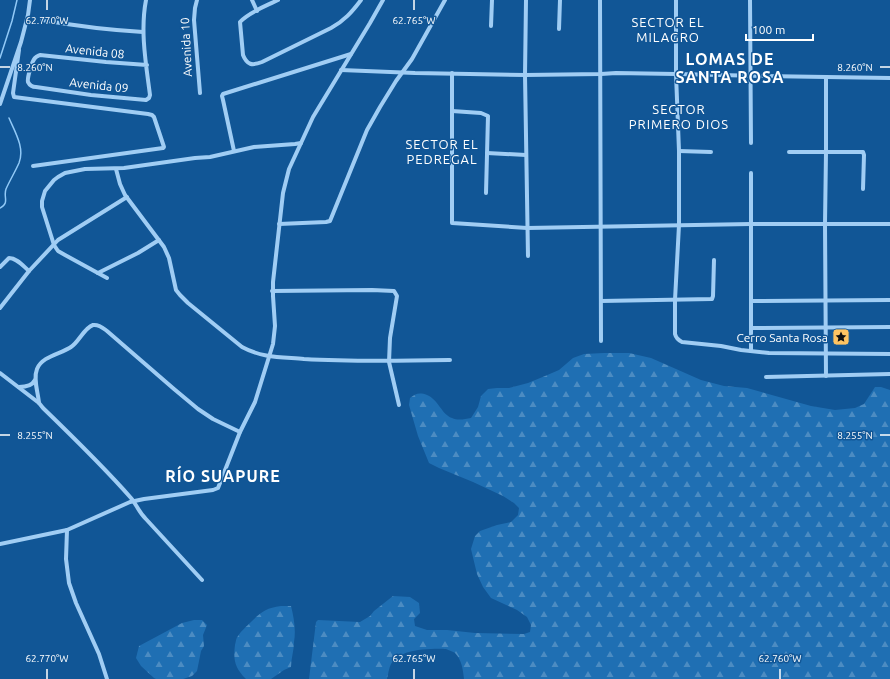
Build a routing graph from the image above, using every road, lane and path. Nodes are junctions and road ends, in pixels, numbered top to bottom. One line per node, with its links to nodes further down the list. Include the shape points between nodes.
1 (30, 0): 20 (street)
2 (146, 0): 19 (street)
3 (197, 0): 33 (street, Avenida 10, via 194,20)
4 (252, 0): 15 (street)
5 (278, 0): 15 (street)
6 (360, 0): 15 (street, via 338,24 271,58 251,64 246,62 243,54 240,25 242,20)
7 (383, 0): 21 (street)
8 (445, 0): 24 (street)
9 (492, 0): 17 (street)
10 (526, 0): 28 (street)
11 (560, 0): 18 (street)
12 (600, 0): 26 (street)
13 (676, 0): 27 (street)
14 (750, 0): 29 (street)
15 (257, 11)
16 (42, 20): 19 (street, via 101,29)
17 (491, 26)
18 (560, 29)
19 (144, 32): 22 (street)
20 (19, 50): 34 (street); 45 (street, via 14,97 152,115 164,146)
21 (351, 54): 23 (street); 38 (street, via 223,94)
22 (147, 65): 32 (street, Avenida 08, via 40,55 34,59); 32 (street, Avenida 09, via 150,95 146,100 36,87)
23 (341, 70): 24 (street); 36 (street, via 315,113)
24 (403, 72): 25 (street); 51 (street, via 366,130 330,220)
25 (452, 73): 28 (street); 35 (street)
26 (601, 74): 27 (street); 28 (street); 56 (street)
27 (676, 74): 29 (street); 39 (street)
28 (525, 75): 44 (street)
29 (750, 76): 30 (street); 37 (street)
30 (826, 77): 31 (street); 42 (street)
31 (890, 78)
32 (28, 82)
33 (200, 93)
34 (0, 104)
35 (452, 111): 43 (street, via 481,113 488,116); 57 (street, via 452,223)
36 (301, 143): 38 (street); 51 (street, via 287,176)
37 (751, 144)
38 (234, 151): 46 (street, via 210,157)
39 (679, 151): 40 (street); 55 (street)
40 (711, 152)
41 (788, 152): 42 (street)
42 (826, 152): 48 (street, via 864,153); 53 (street)
43 (487, 153): 44 (street); 49 (street)
44 (526, 154): 57 (street)
45 (33, 166)
46 (116, 169): 50 (street); 59 (street, via 91,168 66,173 49,186 43,196 42,207)
47 (751, 173): 52 (street)
48 (863, 189)
49 (486, 193)
50 (126, 198): 58 (street); 59 (street)
51 (279, 224): 66 (street)
52 (751, 224): 53 (street); 55 (street); 71 (street)
53 (825, 224): 54 (street); 68 (street)
54 (890, 224)
55 (679, 225): 56 (street); 67 (street)
56 (601, 226): 57 (street); 70 (street)
57 (527, 228): 60 (street)
58 (159, 240): 64 (street); 80 (street, via 167,252 175,286 180,295 242,347)
59 (54, 245): 63 (street); 64 (street, via 58,251)
60 (528, 256)
61 (714, 260): 67 (street, via 712,299)
62 (0, 267): 63 (street, via 12,258)
63 (29, 271): 72 (street)
64 (98, 273): 65 (street)
65 (107, 278)
66 (272, 291): 80 (street, via 275,331); 82 (street, via 394,291 397,296)
67 (675, 300): 70 (street); 77 (street, via 675,334 678,340)
68 (826, 300): 69 (street); 71 (street); 73 (street)
69 (890, 300)
70 (601, 301): 76 (street)
71 (751, 301): 75 (street)
72 (0, 308)
73 (826, 327): 74 (street); 75 (street); 78 (street)
74 (890, 327)
75 (751, 328): 77 (street)
76 (601, 341)
77 (751, 351): 78 (street)
78 (826, 354): 79 (street); 86 (street)
79 (890, 354)
80 (269, 356): 82 (street); 91 (street, via 255,402)
81 (450, 360): 82 (street)
82 (389, 362): 90 (street)
83 (0, 373): 88 (street)
84 (890, 374): 86 (street)
85 (766, 376): 86 (street)
86 (826, 376)
87 (36, 378): 88 (street, via 32,384); 89 (street); 91 (street, via 41,363 70,348 90,327 100,326 198,410)
88 (19, 387): 89 (street)
89 (39, 403): 92 (street)
90 (399, 405)
91 (240, 432): 92 (street, via 216,489)
92 (134, 501): 93 (street); 95 (street, via 140,513)
93 (67, 530): 94 (street); 96 (street, via 66,567 69,583)
94 (0, 544)
95 (202, 580)
96 (107, 679)

